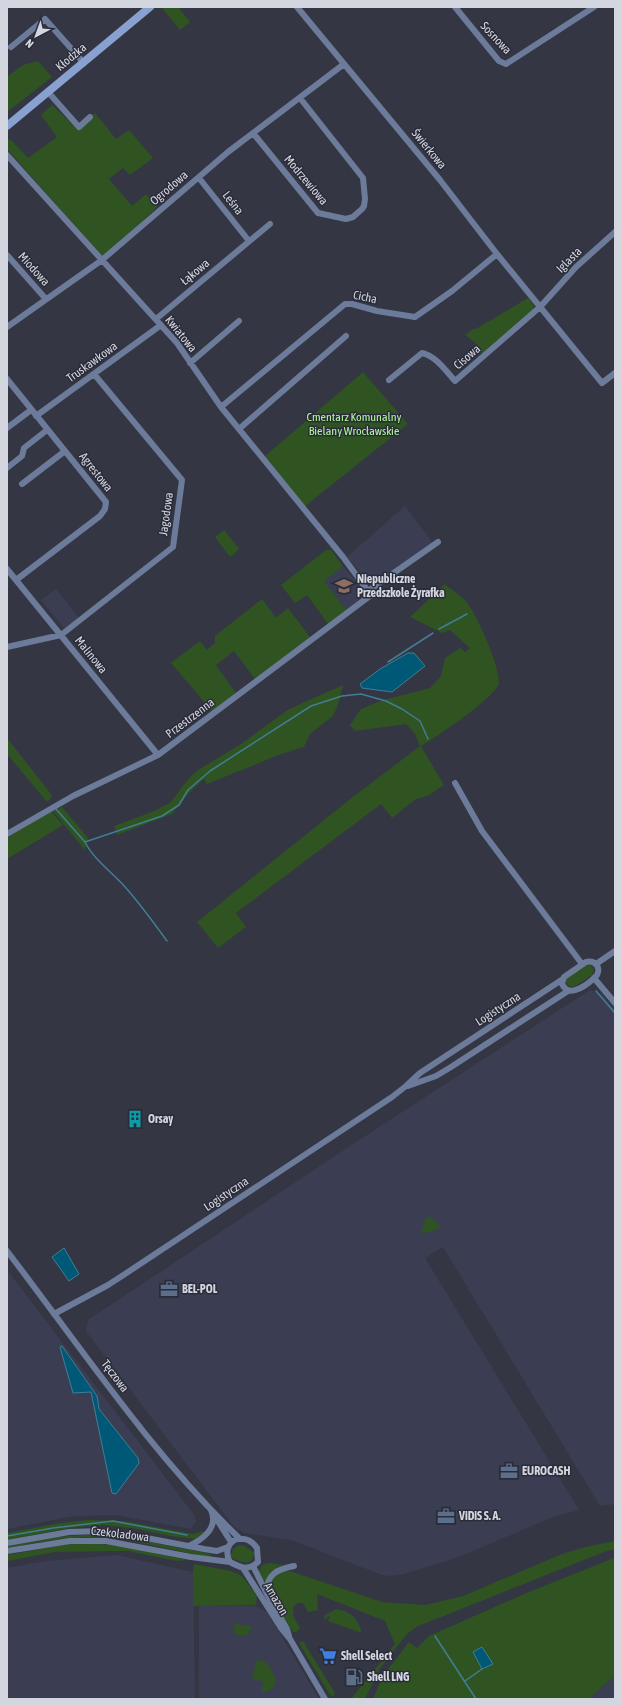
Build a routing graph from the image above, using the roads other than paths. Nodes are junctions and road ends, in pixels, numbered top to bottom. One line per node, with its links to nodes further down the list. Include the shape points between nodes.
1 (150, 7): 6 (main road, Kłodzka)
2 (297, 7): 7 (street, Świerkowa)
3 (455, 7): 4 (street, Sosnowa, via 499,61 506,64)
4 (594, 7)
5 (10, 47): 6 (street, via 45,19)
6 (84, 63): 8 (main road, Kłodzka)
7 (344, 64): 9 (street, Ogrodowa); 18 (street, Świerkowa, via 440,180)
8 (48, 92): 10 (street, via 79,127); 11 (main road, Kłodzka)
9 (300, 98): 12 (street, Ogrodowa); 12 (street, Modrzewiowa, via 363,178 364,206 353,217 346,219 318,213)
10 (90, 116)
11 (7, 126)
12 (253, 133): 14 (street, Ogrodowa)
13 (7, 155): 20 (street, Kwiatowa)
14 (199, 178): 17 (street, Leśna); 20 (street, Ogrodowa)
15 (270, 224): 17 (street, Łąkowa)
16 (615, 232): 22 (street, Iglasta, via 576,267)
17 (249, 241): 23 (street, Łąkowa)
18 (496, 254): 22 (street, Świerkowa); 33 (street, Cicha, via 452,291 415,317 345,304)
19 (7, 255): 21 (street, Miodowa)
20 (102, 260): 21 (street, Ogrodowa); 23 (street, Kwiatowa)
21 (45, 298): 26 (street, Ogrodowa)
22 (540, 307): 30 (street, Świerkowa, via 602,383); 32 (street, Cisowa, via 455,381 438,362 422,353)
23 (156, 320): 25 (street, Kwiatowa)
24 (239, 321): 28 (street)
25 (161, 325): 28 (street, Kwiatowa); 29 (street, Truskawkowa)
26 (7, 327)
27 (346, 336): 38 (street)
28 (190, 363): 33 (street, Kwiatowa)
29 (94, 374): 35 (street, Truskawkowa); 46 (street, Jagodowa, via 182,480 173,547)
30 (615, 374)
31 (7, 379): 34 (street, Agrestowa)
32 (389, 380)
33 (221, 407): 38 (street, Kwiatowa)
34 (31, 410): 35 (street, Agrestowa); 36 (street)
35 (36, 416): 37 (street, Agrestowa)
36 (7, 428)
37 (48, 430): 39 (street, Agrestowa); 40 (street, via 24,448 22,456)
38 (238, 430): 45 (street, Kwiatowa)
39 (65, 451): 41 (street); 44 (street, Agrestowa, via 106,502 105,509 100,516)
40 (7, 468)
41 (22, 484)
42 (438, 542): 45 (street, Przestrzenna)
43 (7, 569): 44 (street, Malinowa)
44 (16, 580): 46 (street, Malinowa)
45 (369, 593): 48 (street, Przestrzenna)
46 (61, 635): 47 (street); 48 (street, Malinowa)
47 (7, 647)
48 (158, 755): 50 (street, Przestrzenna, via 73,796)
49 (456, 783): 52 (street, via 482,831)
50 (7, 834)
51 (615, 951): 53 (street)
52 (582, 964): 53 (street, via 590,961); 55 (street, Logistyczna)
53 (596, 964): 54 (street, via 599,972)
54 (594, 978): 56 (street, Logistyczna, via 576,990); 57 (street)
55 (563, 979): 56 (street, via 563,985); 58 (street, Logistyczna, via 420,1073)
56 (568, 991): 58 (street, Logistyczna, via 436,1076)
57 (615, 1003)
58 (406, 1086): 60 (street, Logistyczna, via 108,1285)
59 (7, 1252): 60 (street, Tęczowa)
60 (54, 1314): 61 (street, Tęczowa, via 154,1445)
61 (212, 1512): 62 (street, Tęczowa); 64 (street); 65 (street, via 211,1529 205,1537)
62 (240, 1539): 64 (street); 68 (street, via 250,1541 258,1548 258,1562)
63 (7, 1543): 65 (street, Czekoladowa, via 70,1532 95,1531)
64 (230, 1545): 65 (street, Czekoladowa, via 217,1551); 67 (street, via 227,1551)
65 (189, 1546)
66 (7, 1551): 67 (street, Czekoladowa, via 54,1542 106,1540 191,1558)
67 (230, 1562): 70 (street)
68 (253, 1566): 70 (street); 71 (street, Amazon)
69 (294, 1566): 71 (street, via 276,1571 270,1576)
70 (243, 1568): 72 (street, Amazon)
71 (266, 1594): 72 (street, Amazon, via 287,1629)
72 (290, 1639): 73 (street, Amazon)
73 (325, 1699)

